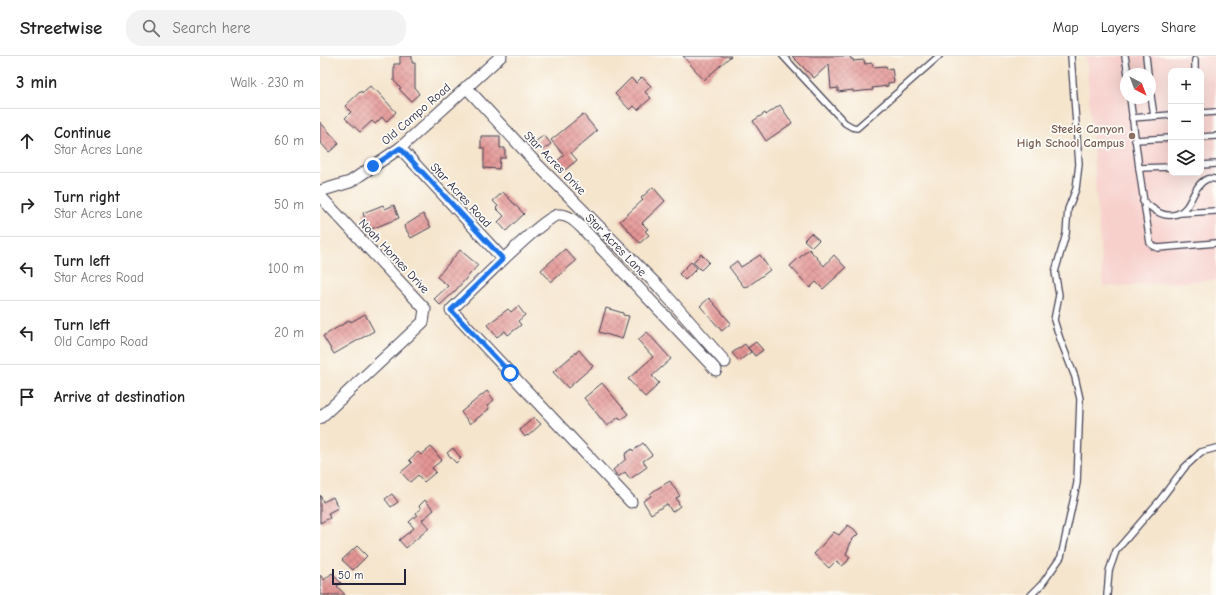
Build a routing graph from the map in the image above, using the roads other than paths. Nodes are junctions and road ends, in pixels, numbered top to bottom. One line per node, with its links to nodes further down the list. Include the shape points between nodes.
1 (501, 56): 11 (street, Old Campo Road)
2 (783, 56): 3 (lane, via 845,123 857,128)
3 (939, 56)
4 (1071, 56): 41 (lane, via 1079,164 1076,189 1068,209 1066,234 1055,272 1059,295 1054,320 1075,377 1080,399 1077,483 1060,557 1042,584)
5 (1125, 56): 8 (lane)
6 (1146, 56): 9 (lane)
7 (1195, 60): 10 (lane)
8 (1127, 68)
9 (1147, 68)
10 (1195, 68)
11 (466, 87): 23 (street, Old Campo Road); 36 (street, Star Acres Drive, via 535,162 659,287)
12 (1131, 104): 18 (lane)
13 (1152, 104): 17 (lane)
14 (1216, 112): 15 (lane)
15 (1204, 113)
16 (1168, 115): 17 (lane)
17 (1154, 116): 18 (lane)
18 (1132, 118): 22 (lane)
19 (1216, 136): 20 (lane)
20 (1204, 137)
21 (1168, 138): 22 (lane)
22 (1135, 140): 27 (lane)
23 (400, 148): 29 (street, Old Campo Road, via 350,182); 35 (street, Star Acres Road)
24 (1216, 164): 25 (lane)
25 (1204, 165)
26 (1168, 166): 27 (lane)
27 (1139, 168): 31 (lane)
28 (1216, 179): 33 (lane, via 1207,179 1199,185 1187,207)
29 (320, 191)
30 (320, 196): 38 (street, Noah Homes Drive, via 425,309 423,322)
31 (1143, 201): 33 (lane, via 1164,215 1172,216); 34 (lane, via 1150,243 1153,246 1158,248)
32 (1216, 211): 33 (lane)
33 (1179, 213)
34 (1216, 242)
35 (503, 259): 37 (street, Star Acres Lane, via 556,215 574,220); 40 (street, Star Acres Lane, via 451,310)
36 (724, 362)
37 (716, 370)
38 (320, 418)
39 (1216, 448): 42 (lane, via 1201,452 1185,467 1116,551 1109,571)
40 (631, 502)
41 (1031, 595)
42 (1107, 595)

